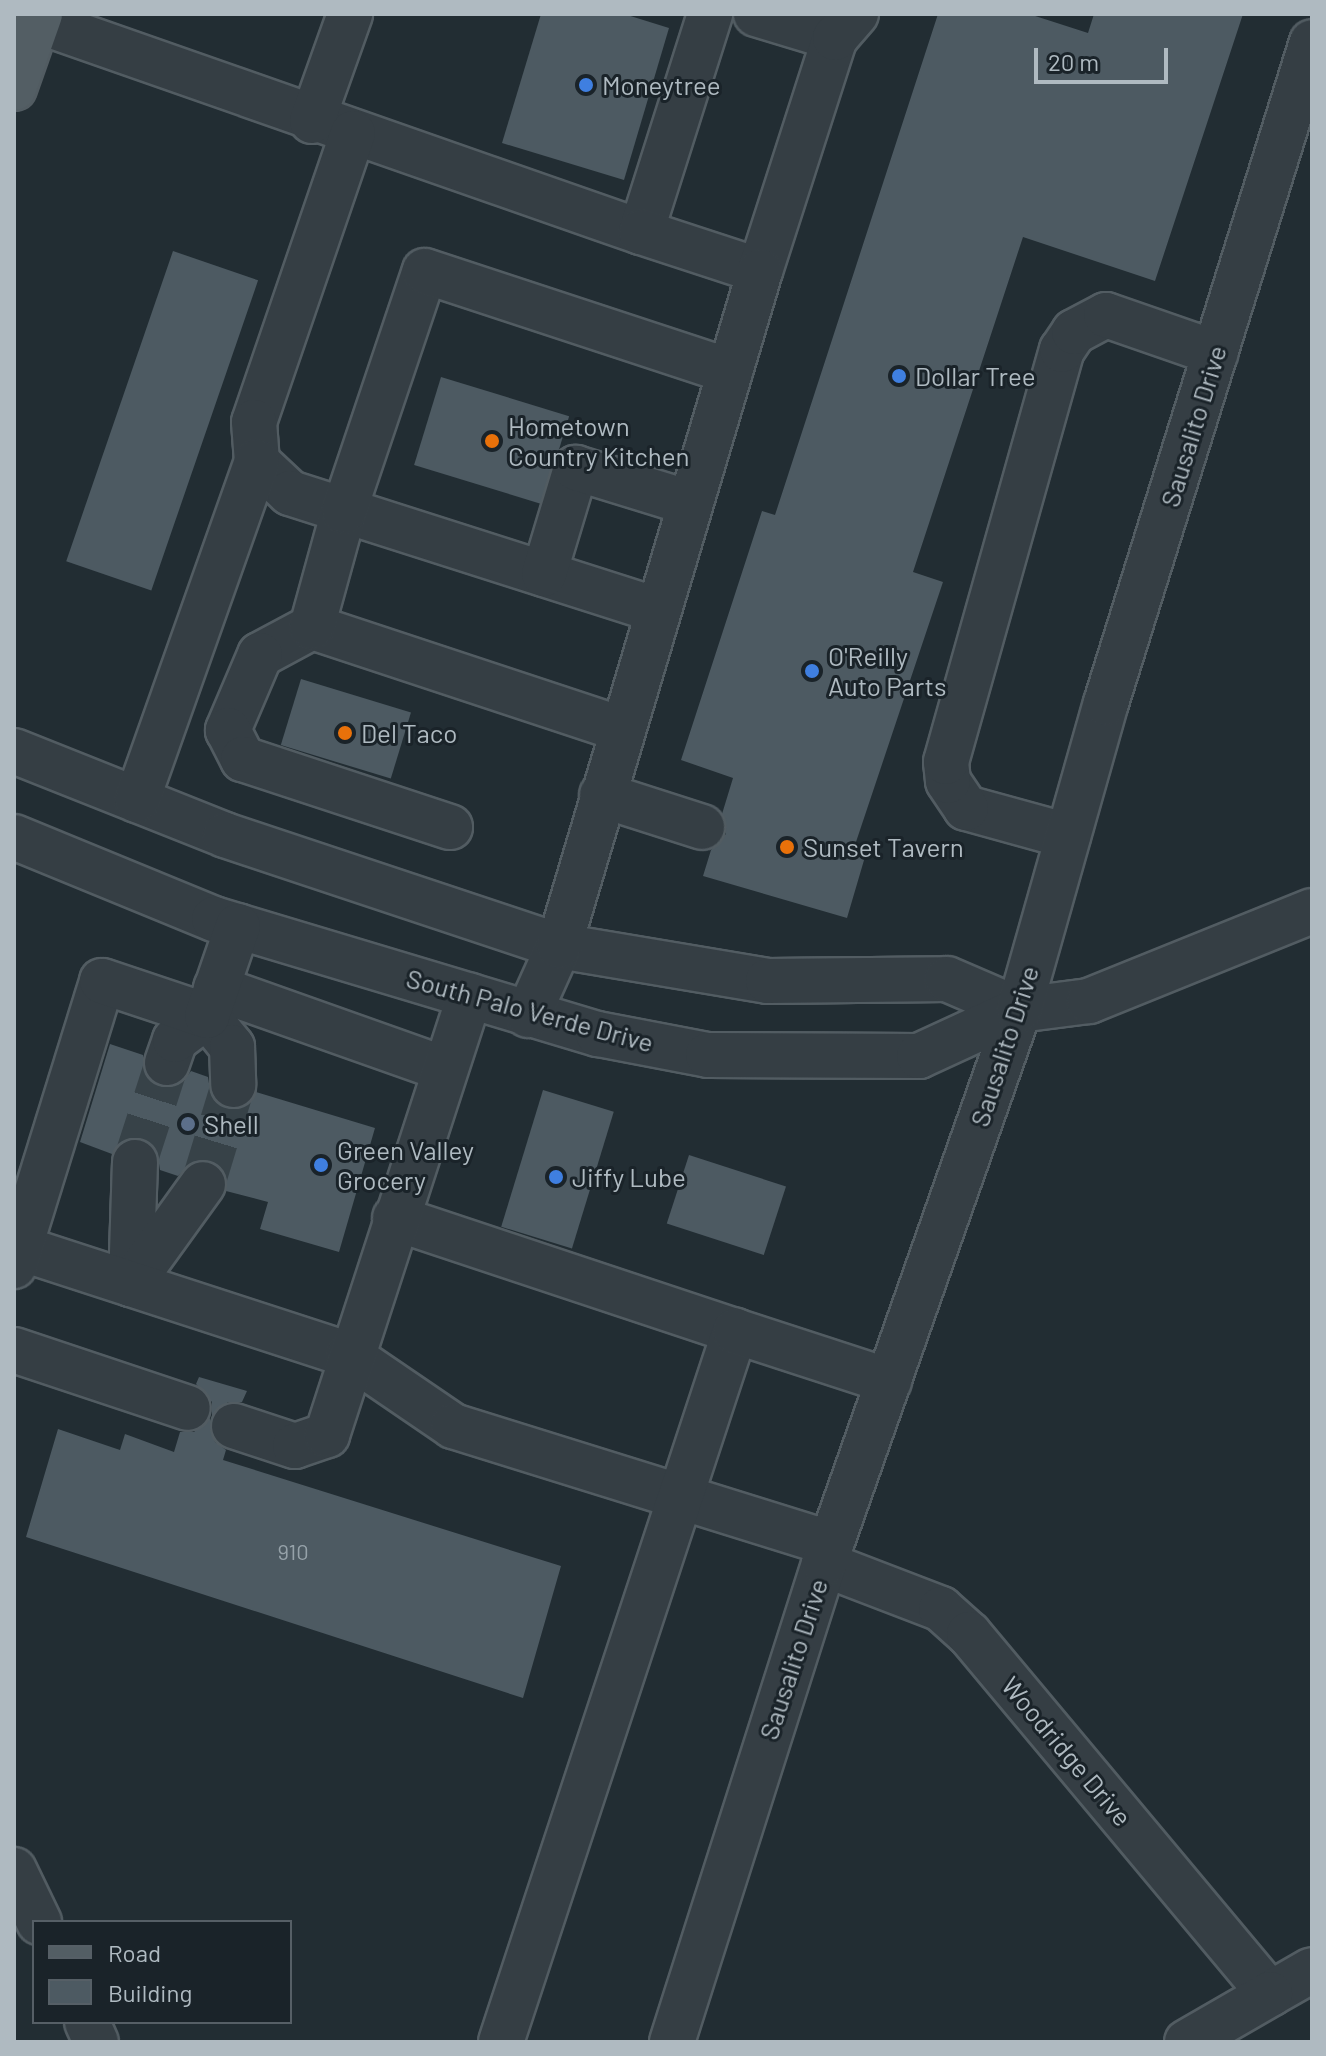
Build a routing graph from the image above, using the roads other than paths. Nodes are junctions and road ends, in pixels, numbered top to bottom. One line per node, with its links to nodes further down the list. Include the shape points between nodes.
1 (710, 14): 10 (street)
2 (346, 15): 8 (street)
3 (761, 15): 5 (street)
4 (39, 18): 7 (main road); 8 (street)
5 (845, 26): 11 (street)
6 (1312, 42): 12 (street, Sausalito Drive)
7 (14, 88)
8 (312, 121): 9 (street)
9 (353, 133): 10 (street); 14 (street, via 254,422)
10 (641, 232): 11 (street)
11 (760, 271): 13 (street)
12 (1216, 353): 26 (street, Sausalito Drive); 26 (street, via 1106,315 1074,332 1062,350 946,762 948,781 966,808)
13 (730, 371): 15 (street); 16 (street, via 425,271)
14 (257, 462): 16 (street, via 290,493); 23 (street)
15 (690, 503): 17 (street, via 576,468); 18 (street)
16 (344, 511): 17 (street); 19 (street)
17 (544, 574): 18 (street)
18 (657, 610): 20 (street)
19 (312, 627): 20 (street); 24 (street, via 260,655 228,730 243,759)
20 (621, 729): 22 (street)
21 (14, 751): 23 (street)
22 (602, 795): 25 (street); 30 (street)
23 (137, 800): 30 (street)
24 (450, 827)
25 (702, 827)
26 (1068, 836): 33 (street, Sausalito Drive)
27 (14, 837): 29 (street, South Palo Verde Drive)
28 (1312, 911): 33 (street, via 1089,1001)
29 (238, 926): 31 (street, South Palo Verde Drive); 32 (street)
30 (559, 946): 33 (street, via 768,981 947,979); 34 (street)
31 (470, 996): 34 (street, South Palo Verde Drive); 36 (street)
32 (211, 1002): 35 (street, via 175,1040); 36 (street); 37 (street, via 232,1047); 41 (street, via 102,981)
33 (1019, 1010): 34 (street, South Palo Verde Drive, via 919,1056 708,1055); 46 (street, Sausalito Drive)
34 (528, 1015)
35 (167, 1063)
36 (445, 1069): 40 (street)
37 (233, 1085)
38 (135, 1162): 42 (street)
39 (203, 1184): 42 (street)
40 (395, 1218): 43 (street); 45 (street)
41 (16, 1253): 42 (street, Woodridge Drive)
42 (131, 1284): 45 (street, Woodridge Drive)
43 (735, 1331): 46 (street); 49 (street)
44 (14, 1350): 47 (street)
45 (349, 1355): 48 (street, via 327,1435 295,1446); 49 (street, Woodridge Drive, via 453,1426)
46 (889, 1381): 50 (street, Sausalito Drive)
47 (188, 1408)
48 (234, 1426)
49 (678, 1498): 50 (street, Woodridge Drive); 55 (street)
50 (827, 1554): 54 (street, Woodridge Drive, via 941,1609 969,1634); 56 (street, Sausalito Drive)
51 (14, 1870): 52 (street)
52 (38, 1920)
53 (1312, 1970): 54 (street)
54 (1270, 1994): 57 (street)
55 (501, 2042)
56 (672, 2042)
57 (1187, 2042)

